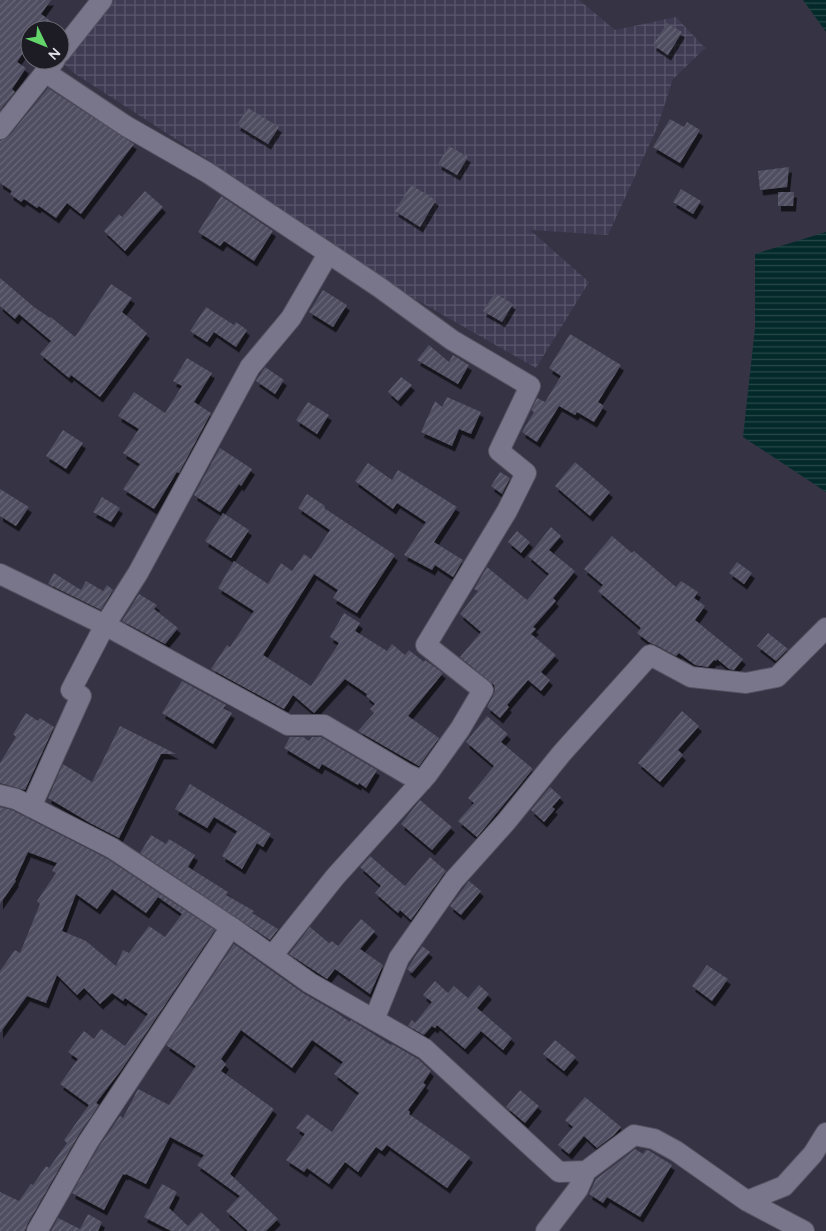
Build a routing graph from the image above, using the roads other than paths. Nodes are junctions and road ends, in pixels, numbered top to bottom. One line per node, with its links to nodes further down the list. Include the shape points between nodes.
1 (102, 0): 2 (street)
2 (70, 40)
3 (47, 70): 5 (street)
4 (55, 70): 6 (street, via 126,126 208,173)
5 (0, 129)
6 (328, 254): 8 (street, via 291,318 250,368 138,573); 10 (street, via 452,340 530,386 499,451 526,473 507,511 426,645 483,690 460,729)
7 (0, 574): 8 (street)
8 (104, 625): 10 (street, via 288,724 324,725); 12 (street, via 71,690 82,696)
9 (826, 628): 15 (street, via 777,677 746,683 691,677 650,655 454,880 399,958)
10 (422, 781): 14 (street, via 335,877)
11 (0, 796): 12 (street, via 16,799)
12 (31, 807): 13 (street, via 112,848)
13 (231, 927): 14 (street); 19 (street, via 88,1142)
14 (272, 956): 15 (street, via 310,983)
15 (374, 1020): 17 (street, via 425,1049 559,1172)
16 (826, 1133): 18 (street, via 813,1154 784,1186)
17 (586, 1172): 18 (street, via 634,1135 654,1139 676,1151); 20 (street, via 578,1189)
18 (747, 1201): 21 (street)
19 (38, 1231)
20 (546, 1231)
21 (804, 1231)

